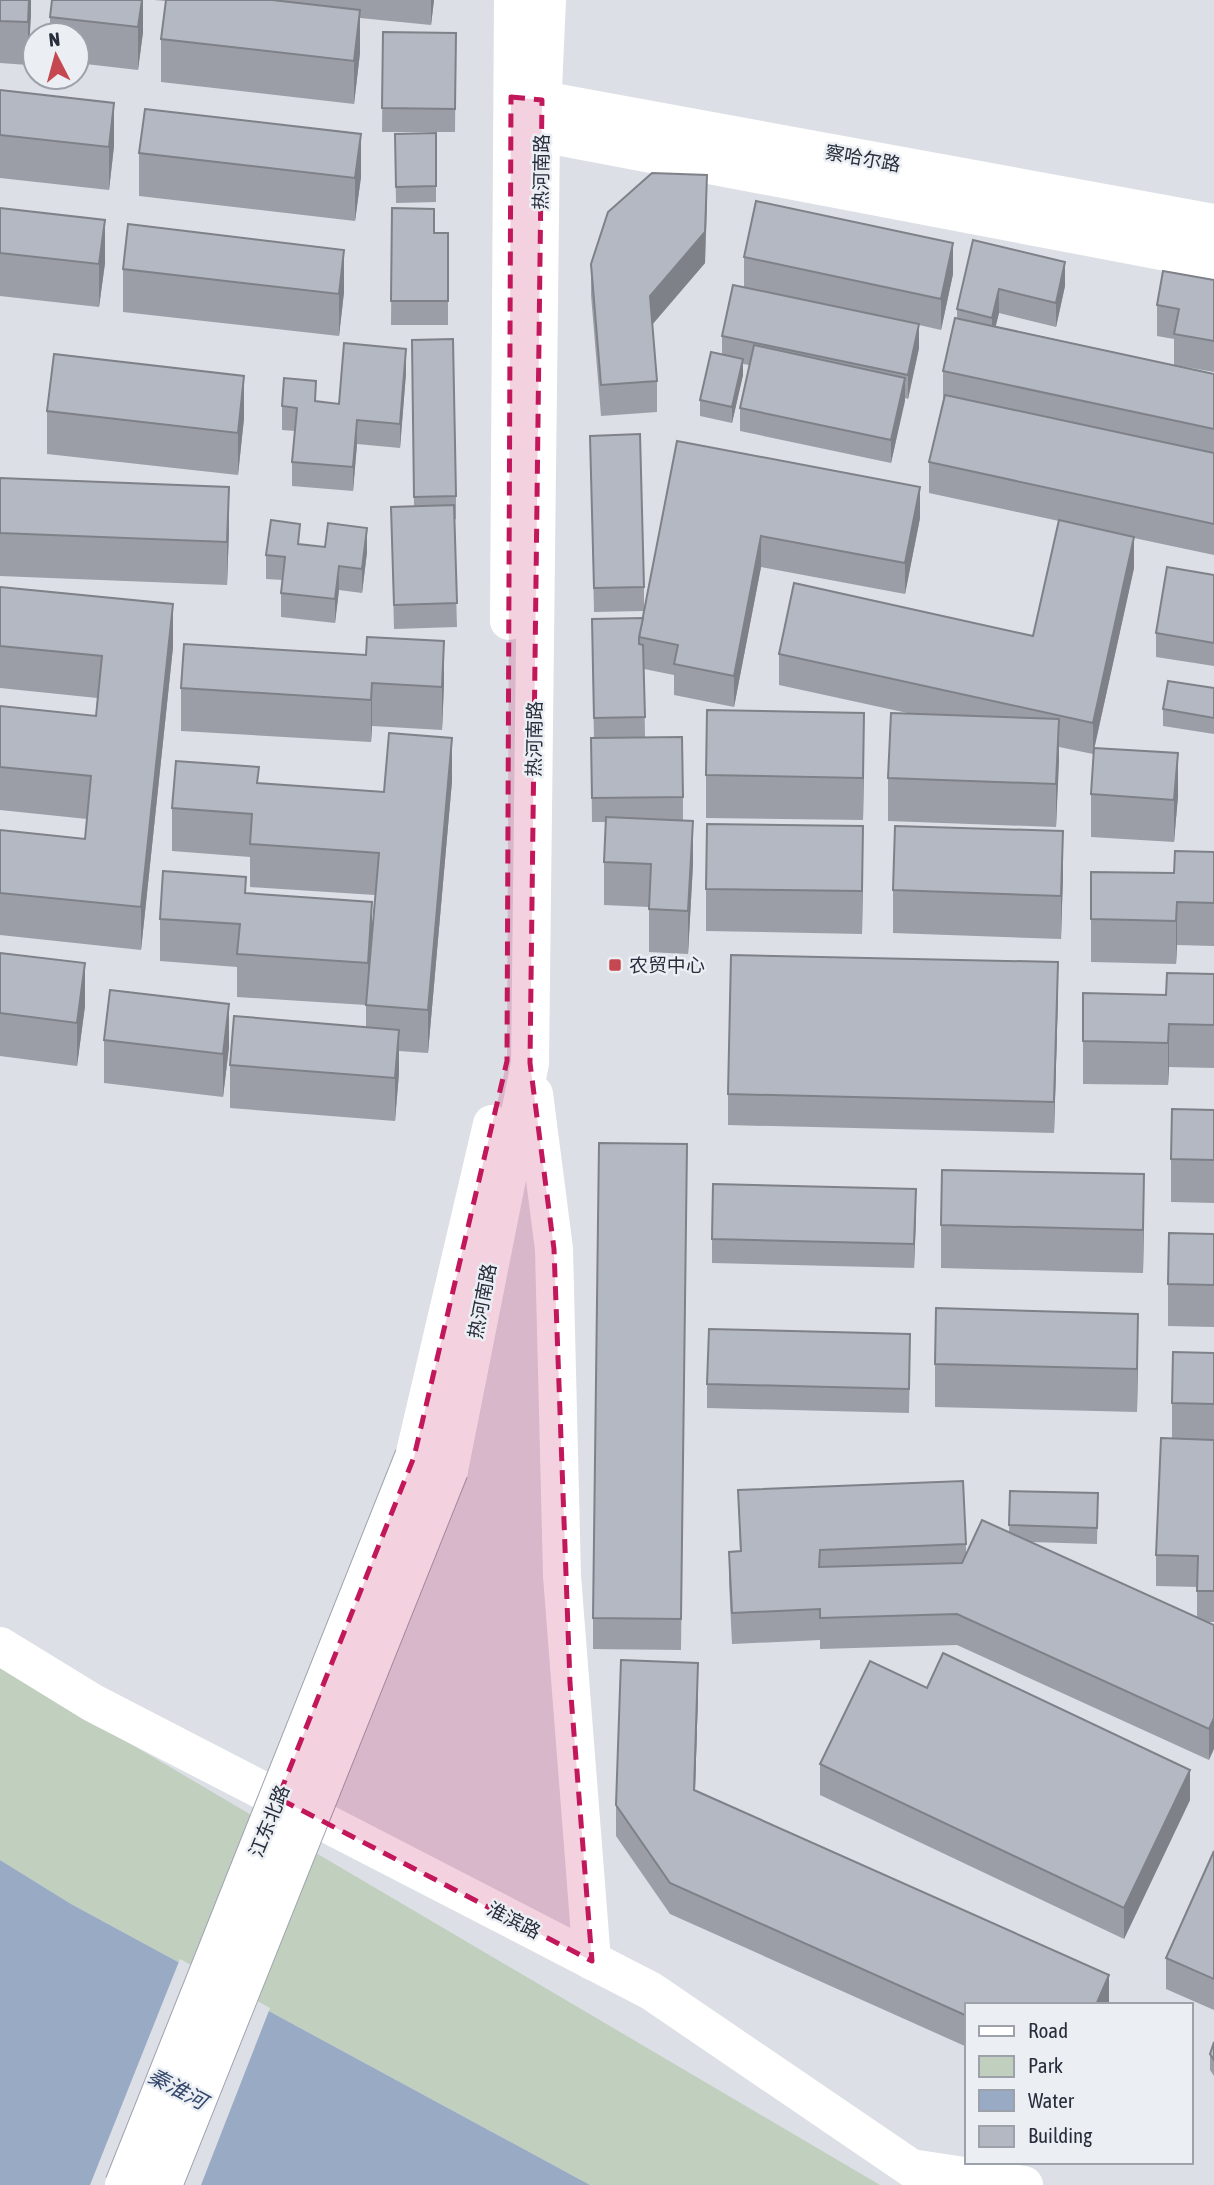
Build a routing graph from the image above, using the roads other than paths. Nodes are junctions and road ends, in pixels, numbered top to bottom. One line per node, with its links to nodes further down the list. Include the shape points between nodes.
1 (513, 0): 3 (main road, 热河南路)
2 (547, 0): 3 (main road, 热河南路)
3 (526, 115): 4 (main road, 察哈尔路); 5 (main road, 察哈尔路); 6 (main road, 热河南路); 7 (main road, 热河南路, via 507,1061)
4 (1214, 223)
5 (1214, 261)
6 (530, 1063): 8 (main road, 热河南路); 10 (main road, via 554,1249 562,1576)
7 (414, 1457): 11 (main road, 江东北路, bridge)
8 (449, 1470): 12 (main road, 江东北路, bridge)
9 (0, 1646): 10 (main road, 淮滨路, via 93,1703)
10 (592, 1961): 13 (main road, 淮滨路, via 651,1991 911,2168)
11 (124, 2185)
12 (163, 2185)
13 (1024, 2185)

